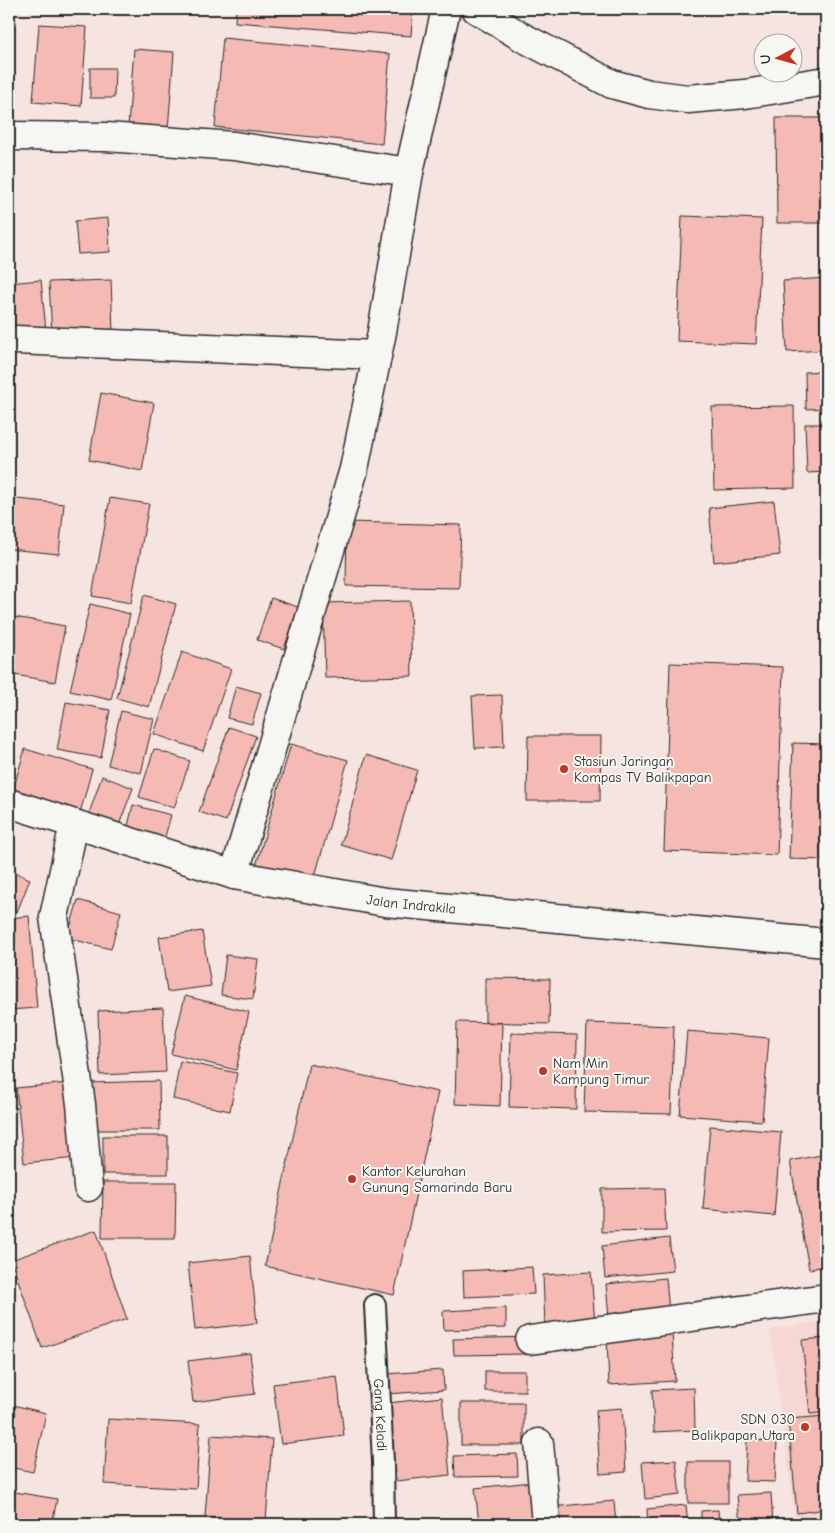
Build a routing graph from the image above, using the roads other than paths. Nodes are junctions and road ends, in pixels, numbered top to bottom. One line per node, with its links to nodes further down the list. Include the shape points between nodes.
1 (446, 9): 5 (street)
2 (476, 9): 3 (street, via 612,84 649,94 688,99)
3 (826, 81)
4 (9, 136): 5 (street, via 106,137 234,146)
5 (409, 172): 7 (street)
6 (16, 340): 7 (street)
7 (377, 355): 10 (street, via 354,469)
8 (9, 803): 9 (street, Jalan Indrakila)
9 (74, 824): 10 (street, Jalan Indrakila); 12 (street, via 54,917 82,1104)
10 (234, 875): 11 (street, Jalan Indrakila, via 385,902)
11 (826, 943)
12 (88, 1187)
13 (826, 1298): 15 (street)
14 (375, 1305): 17 (lane, Gang Keladi, via 384,1462)
15 (530, 1340)
16 (538, 1444): 18 (street)
17 (384, 1524)
18 (546, 1524)

